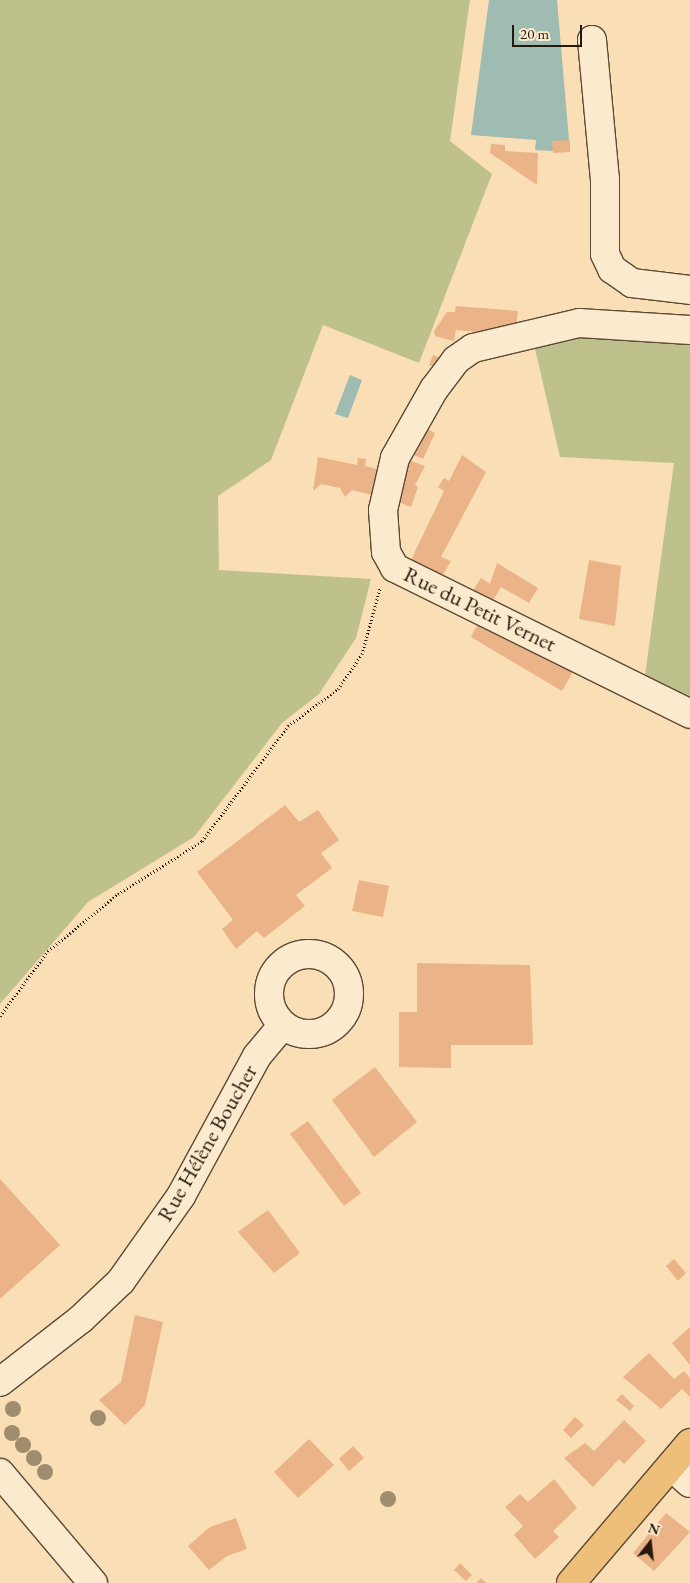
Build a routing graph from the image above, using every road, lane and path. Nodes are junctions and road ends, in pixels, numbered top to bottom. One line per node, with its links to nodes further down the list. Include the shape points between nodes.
1 (592, 40): 2 (street, via 605,179 605,254 612,269 632,283)
2 (690, 290)
3 (690, 330): 4 (street, Rue du Petit Vernet, via 579,323 473,348 456,360 434,389 395,458 383,510)
4 (386, 552): 5 (street, Rue du Petit Vernet, via 395,568); 6 (path, via 362,654 338,689 288,726 202,841 118,894 48,951)
5 (690, 714)
6 (0, 1016)
7 (283, 1025): 8 (street, Rue Hélène Boucher, via 257,1056 181,1196 120,1281 81,1319)
8 (0, 1382)
9 (690, 1443): 11 (main road)
10 (0, 1472): 12 (street)
11 (680, 1474): 13 (main road)
12 (93, 1583)
13 (570, 1583)

